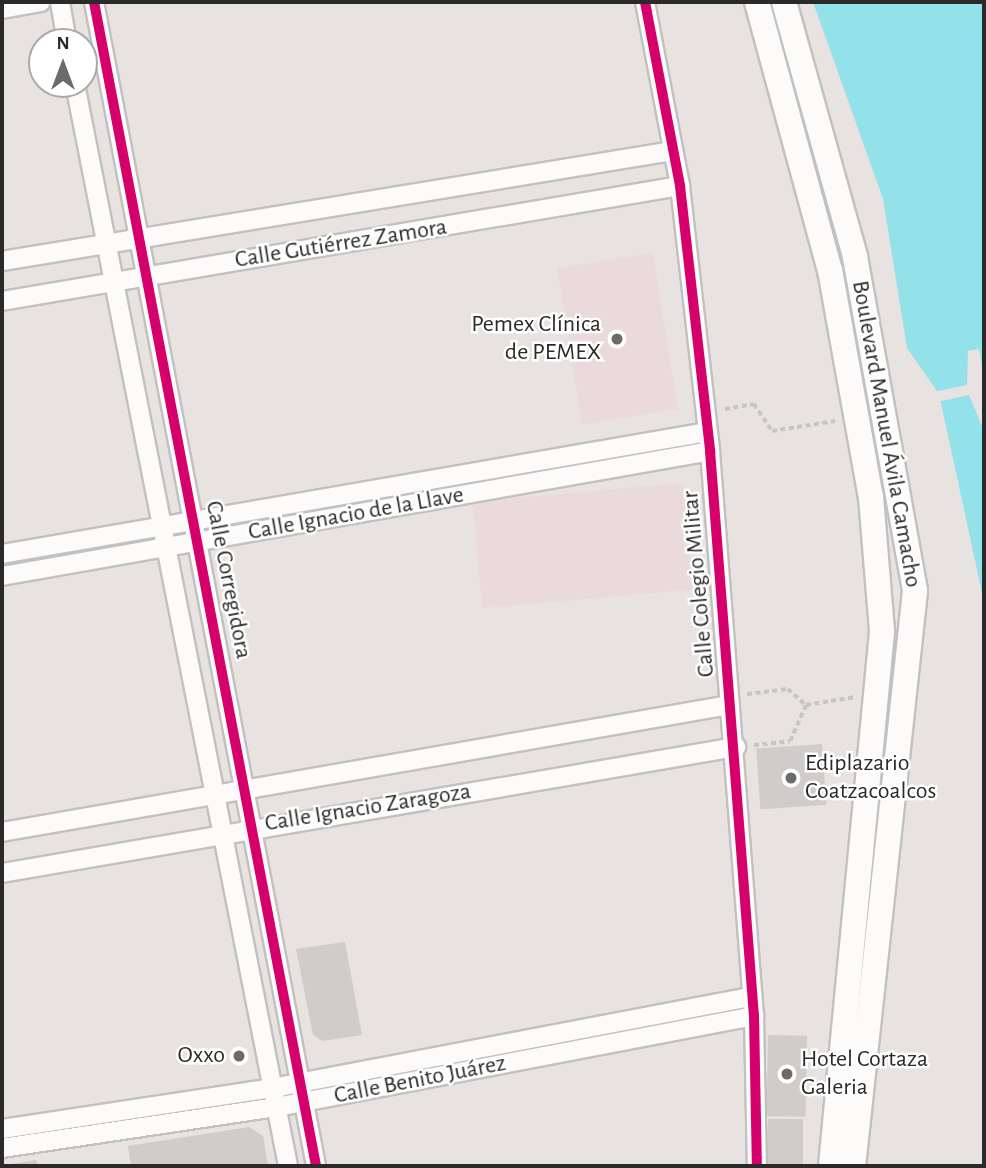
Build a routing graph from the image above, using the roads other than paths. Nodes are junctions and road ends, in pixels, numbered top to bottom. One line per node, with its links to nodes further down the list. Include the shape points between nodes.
1 (40, 2): 7 (street)
2 (60, 2): 8 (street)
3 (94, 2): 12 (street, Calle Corregidora)
4 (645, 2): 10 (street, Calle Colegio Militar)
5 (757, 2): 44 (main road, Boulevard Manuel Ávila Camacho, via 817,215 858,417 882,632)
6 (784, 2): 45 (main road, Boulevard Manuel Ávila Camacho, via 855,257 915,591)
7 (2, 9)
8 (65, 28)
9 (78, 98): 13 (street)
10 (673, 151): 11 (street, Calle Colegio Militar); 12 (street, Calle Gutiérrez Zamora)
11 (680, 186): 15 (street, Calle Gutiérrez Zamora); 18 (street, Calle Colegio Militar)
12 (141, 236): 13 (street, Calle Gutiérrez Zamora); 15 (street, Calle Corregidora)
13 (105, 243): 14 (street, Calle Gutiérrez Zamora); 16 (street)
14 (2, 261)
15 (148, 276): 16 (street, Calle Gutiérrez Zamora); 20 (street, Calle Corregidora)
16 (111, 282): 17 (street, Calle Gutiérrez Zamora); 21 (street)
17 (2, 301)
18 (707, 432): 19 (street, Calle Colegio Militar); 20 (street, Calle Ignacio de la Llave)
19 (710, 451): 22 (street, Calle Ignacio de la Llave); 26 (street, Calle Colegio Militar)
20 (195, 520): 21 (street, Calle Ignacio de la Llave); 22 (street, Calle Corregidora)
21 (163, 526): 23 (street); 24 (street, Calle Ignacio de la Llave)
22 (200, 541): 23 (street, Calle Ignacio de la Llave); 28 (street, Calle Corregidora)
23 (169, 547): 25 (street, Calle Ignacio de la Llave); 29 (street)
24 (2, 554)
25 (2, 576)
26 (730, 700): 27 (street, Calle Colegio Militar); 28 (street, Calle Ignacio Zaragoza)
27 (736, 747): 30 (street, Calle Ignacio Zaragoza); 34 (street, Calle Colegio Militar)
28 (247, 790): 29 (street, Calle Ignacio Zaragoza); 30 (street, Calle Corregidora)
29 (212, 796): 31 (street, Calle Ignacio Zaragoza); 32 (street)
30 (253, 827): 32 (street, Calle Ignacio Zaragoza); 35 (street, Calle Corregidora)
31 (2, 832)
32 (219, 833): 33 (street, Calle Ignacio Zaragoza); 36 (street)
33 (2, 873)
34 (753, 1007): 35 (street, Calle Benito Juárez); 37 (street, Calle Benito Juárez); 43 (street, Calle Colegio Militar)
35 (301, 1082): 36 (street, Calle Benito Juárez); 37 (street, Calle Corregidora)
36 (273, 1088): 38 (street); 39 (street, Calle Benito Juárez)
37 (305, 1102): 38 (street, Calle Benito Juárez); 42 (street, Calle Corregidora)
38 (277, 1107): 40 (street, Calle Benito Juárez); 41 (street)
39 (2, 1129)
40 (2, 1148)
41 (288, 1166)
42 (316, 1166)
43 (757, 1166)
44 (831, 1166)
45 (853, 1166)

